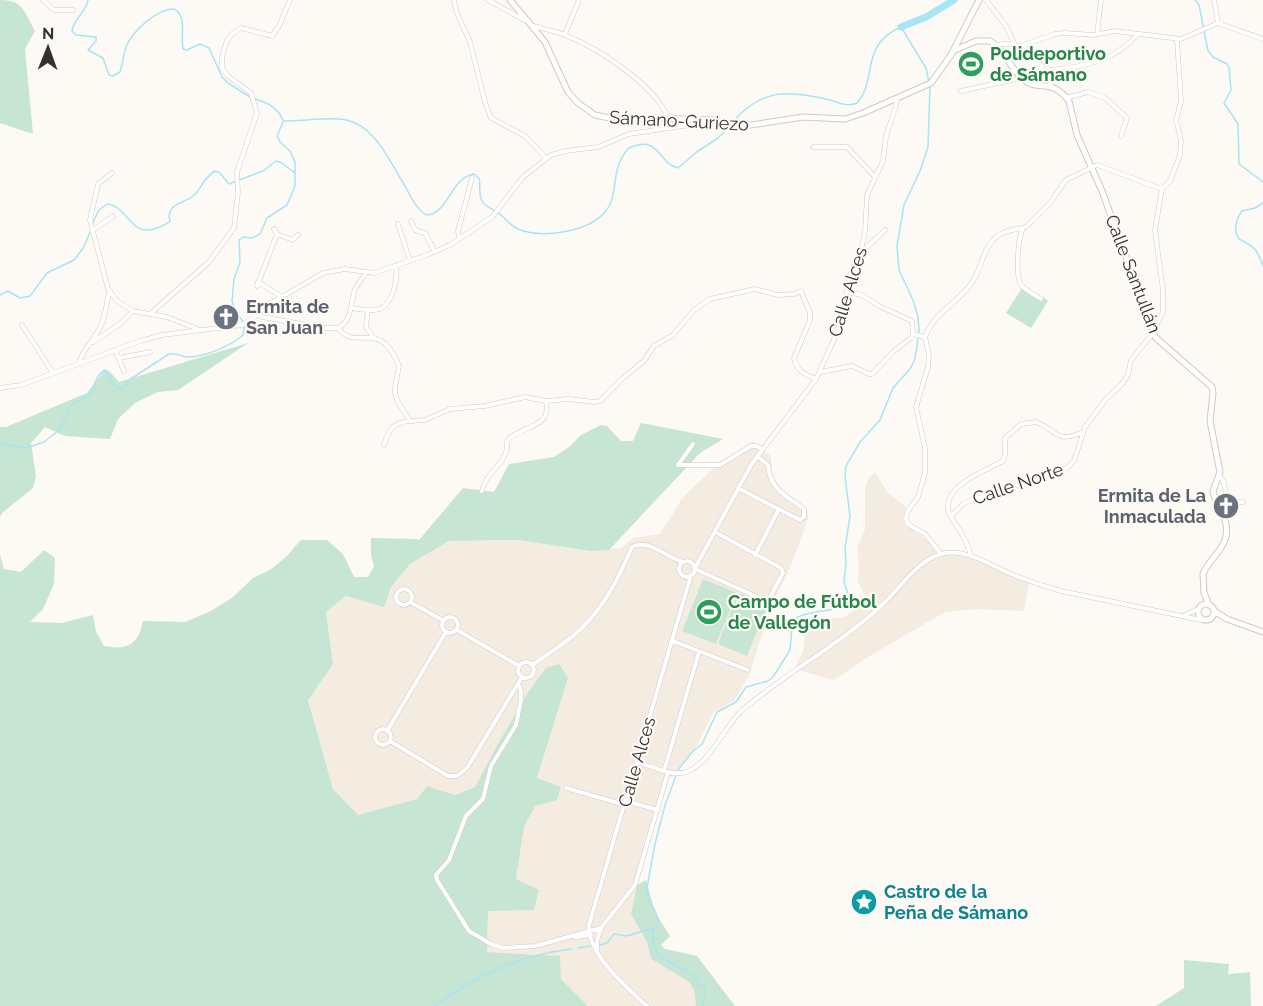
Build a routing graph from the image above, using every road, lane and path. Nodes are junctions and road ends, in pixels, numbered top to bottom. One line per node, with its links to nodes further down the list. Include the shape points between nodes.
1 (43, 0): 11 (street, via 54,10)
2 (290, 0): 58 (street, via 272,36 241,28 227,40 222,68 251,93 256,113 237,172 236,218 232,232 210,262)
3 (454, 0): 33 (street, via 492,118 525,136)
4 (488, 0): 13 (street)
5 (510, 0): 13 (street, Sámano-Guriezo)
6 (579, 0): 14 (street)
7 (979, 0): 22 (street, Sámano-Guriezo)
8 (986, 0): 19 (street)
9 (1101, 0): 15 (street)
10 (1214, 0): 12 (street)
11 (73, 10)
12 (1218, 23): 17 (street); 18 (street)
13 (531, 24): 14 (street); 29 (street, Sámano-Guriezo, via 549,49 568,92 595,115 611,119)
14 (565, 34): 29 (street, via 647,88)
15 (1097, 34): 16 (street); 21 (street, via 1055,34)
16 (1137, 34): 17 (street); 23 (street, via 1117,51 1091,64)
17 (1177, 39): 38 (street, via 1181,101 1176,120 1181,140 1178,163)
18 (1263, 39)
19 (1014, 43): 20 (street); 21 (street)
20 (996, 45): 22 (street, via 980,40); 24 (street)
21 (1021, 46): 23 (street, via 1043,60)
22 (954, 50): 28 (street, Sámano-Guriezo, via 929,84)
23 (1049, 70): 25 (street)
24 (1022, 78): 25 (street); 26 (street)
25 (1051, 86): 27 (street)
26 (961, 91)
27 (1066, 98): 31 (street, via 1088,92 1105,98 1127,118); 34 (street, Calle Santullán)
28 (897, 99): 30 (street, Sámano-Guriezo, via 845,119 803,117 745,127); 36 (street, Calle Alces, via 883,162)
29 (668, 118): 30 (street, Sámano-Guriezo)
30 (708, 120): 33 (street, via 629,134 598,147 566,150)
31 (1121, 136)
32 (813, 147): 36 (street, via 847,147)
33 (546, 158): 48 (street, via 523,177 496,214)
34 (1091, 167): 38 (street, via 1104,167); 42 (street, via 1066,180); 68 (street, Calle Santullán)
35 (112, 174): 45 (street, via 96,189 90,220)
36 (875, 177): 52 (street, Calle Alces, via 867,195 862,245)
37 (472, 178): 48 (street)
38 (1162, 189): 68 (street, Calle Norte, via 1155,230 1163,312)
39 (113, 216): 45 (street)
40 (411, 221): 49 (street, via 415,230 425,233)
41 (398, 224): 50 (street)
42 (1023, 228): 57 (street, via 1018,241 1018,276 1023,287); 70 (street, via 993,239 972,284 943,310)
43 (274, 229): 46 (street)
44 (885, 230): 52 (street)
45 (92, 231): 54 (street)
46 (277, 234): 47 (street, via 293,240); 56 (street, via 258,284)
47 (298, 235)
48 (459, 238): 49 (street)
49 (435, 252): 50 (street)
50 (410, 261): 51 (street)
51 (396, 266): 53 (street); 60 (street, via 397,284 386,305 378,310)
52 (851, 269): 55 (street, Calle Alces)
53 (366, 273): 56 (street, via 345,269 323,273); 59 (street, via 357,286)
54 (110, 291): 61 (street); 72 (street, via 101,326)
55 (847, 292): 69 (street, via 862,295 912,321); 78 (street, Calle Alces, via 841,322)
56 (282, 297): 63 (street)
57 (1041, 299)
58 (163, 304): 62 (street); 64 (street)
59 (351, 308): 60 (street); 66 (street)
60 (368, 309): 71 (street, via 366,327)
61 (133, 311): 62 (street); 72 (street)
62 (150, 314): 64 (street)
63 (258, 314): 66 (street); 67 (street, via 242,325)
64 (167, 317): 67 (street)
65 (22, 326): 79 (street)
66 (338, 328): 71 (street, via 353,337)
67 (201, 330): 73 (street, via 162,335)
68 (1153, 333): 84 (street, Calle Norte, via 1131,360 1122,384); 89 (street, Calle Santullán, via 1212,387 1210,421)
69 (914, 334): 70 (street); 78 (street, via 872,374 852,366)
70 (923, 336): 98 (street, via 928,367 916,407 925,447 925,473 906,519)
71 (373, 337): 83 (street, via 384,341 396,358 399,366 394,390)
72 (92, 342): 76 (street, via 82,351)
73 (115, 350): 75 (street); 76 (street)
74 (150, 352): 75 (street)
75 (119, 358): 77 (street)
76 (78, 364): 79 (street)
77 (124, 370)
78 (820, 372): 80 (street, Calle Alces)
79 (53, 373): 81 (street)
80 (816, 379): 82 (street, via 803,374 795,364 810,320 801,291 778,295 755,289 710,299 694,310 673,335 654,346 644,361 600,401); 87 (street, Calle Alces)
81 (0, 388)
82 (546, 401): 83 (street, via 525,397 450,409 425,420); 91 (street, via 548,409 542,422 512,435 507,441 508,449)
83 (410, 421): 86 (street, via 395,424)
84 (1083, 432): 96 (street, Calle Norte, via 1074,461 1067,468 964,503); 96 (street, via 1066,438 1036,422 1018,426 1005,438 1003,461 967,480 951,495 947,503)
85 (693, 444): 87 (street, via 678,465 720,465 751,446)
86 (384, 445)
87 (762, 449): 88 (street, Calle Alces)
88 (757, 456): 90 (street, Calle Alces); 94 (street, via 768,465 775,487 805,513 800,520)
89 (1220, 476): 92 (street); 95 (street, Calle Santullán, via 1213,491)
90 (738, 488): 94 (street); 97 (street, Calle Alces)
91 (482, 491)
92 (1227, 501): 93 (street); 95 (street, via 1223,502)
93 (1243, 501)
94 (779, 509): 99 (street)
95 (1222, 512): 110 (street, Calle Santullán, via 1226,541 1204,573)
96 (951, 516): 100 (street)
97 (715, 532): 99 (street); 102 (street, Calle Alces)
98 (941, 554): 100 (street); 130 (street, via 917,569 860,624 750,704 733,719 699,765 682,773)
99 (755, 555): 106 (street, via 783,570 767,600)
100 (971, 556): 112 (street, via 1043,586)
101 (673, 559): 103 (street); 105 (street); 122 (street, via 647,545 639,543 632,547 618,579 595,612 574,634)
102 (700, 560): 104 (street); 106 (street, Calle Alces)
103 (683, 562): 104 (street); 105 (street)
104 (692, 563): 106 (street)
105 (679, 567): 107 (street)
106 (694, 571): 107 (street); 108 (street, Calle Alces)
107 (685, 576): 108 (street)
108 (689, 588): 120 (street, Calle Alces)
109 (410, 601): 109 (street, via 408,591 398,593 396,599 400,603); 116 (street)
110 (1203, 606): 111 (street); 112 (street); 114 (street, via 1198,615)
111 (1214, 611): 113 (street); 115 (street)
112 (1181, 616): 114 (street)
113 (1227, 619): 115 (street); 119 (street)
114 (1201, 620): 115 (street)
115 (1209, 620)
116 (444, 621): 117 (street, via 455,618); 118 (street, via 442,627)
117 (457, 630): 118 (street); 123 (street)
118 (446, 632): 127 (street)
119 (1263, 632)
120 (673, 641): 121 (street); 129 (street, Calle Alces)
121 (699, 652): 124 (street); 130 (street)
122 (532, 665): 123 (street, via 525,662); 125 (street, via 532,675)
123 (519, 666): 125 (street)
124 (748, 670)
125 (522, 677): 126 (street)
126 (518, 682): 128 (street, via 460,775 448,776); 138 (street, via 521,700 516,725 491,766 483,799 466,816 449,861 436,875 437,880 470,931 491,944 524,948)
127 (387, 731): 128 (street); 128 (street, via 378,731 376,738 382,745)
128 (390, 741)
129 (638, 762): 130 (street); 132 (street, Calle Alces)
130 (668, 772): 133 (street)
131 (566, 788): 132 (street)
132 (625, 803): 133 (street); 135 (street, Calle Alces)
133 (658, 810): 134 (street, via 635,885)
134 (602, 928): 135 (street); 136 (street); 140 (street)
135 (589, 930): 136 (street, Calle Alces); 138 (street)
136 (590, 936): 137 (street); 139 (street, Calle Alces)
137 (579, 937): 138 (street); 139 (street)
138 (570, 938)
139 (593, 945): 140 (street, Calle Alces)
140 (597, 952): 141 (street, Calle Alces)
141 (647, 1006)

